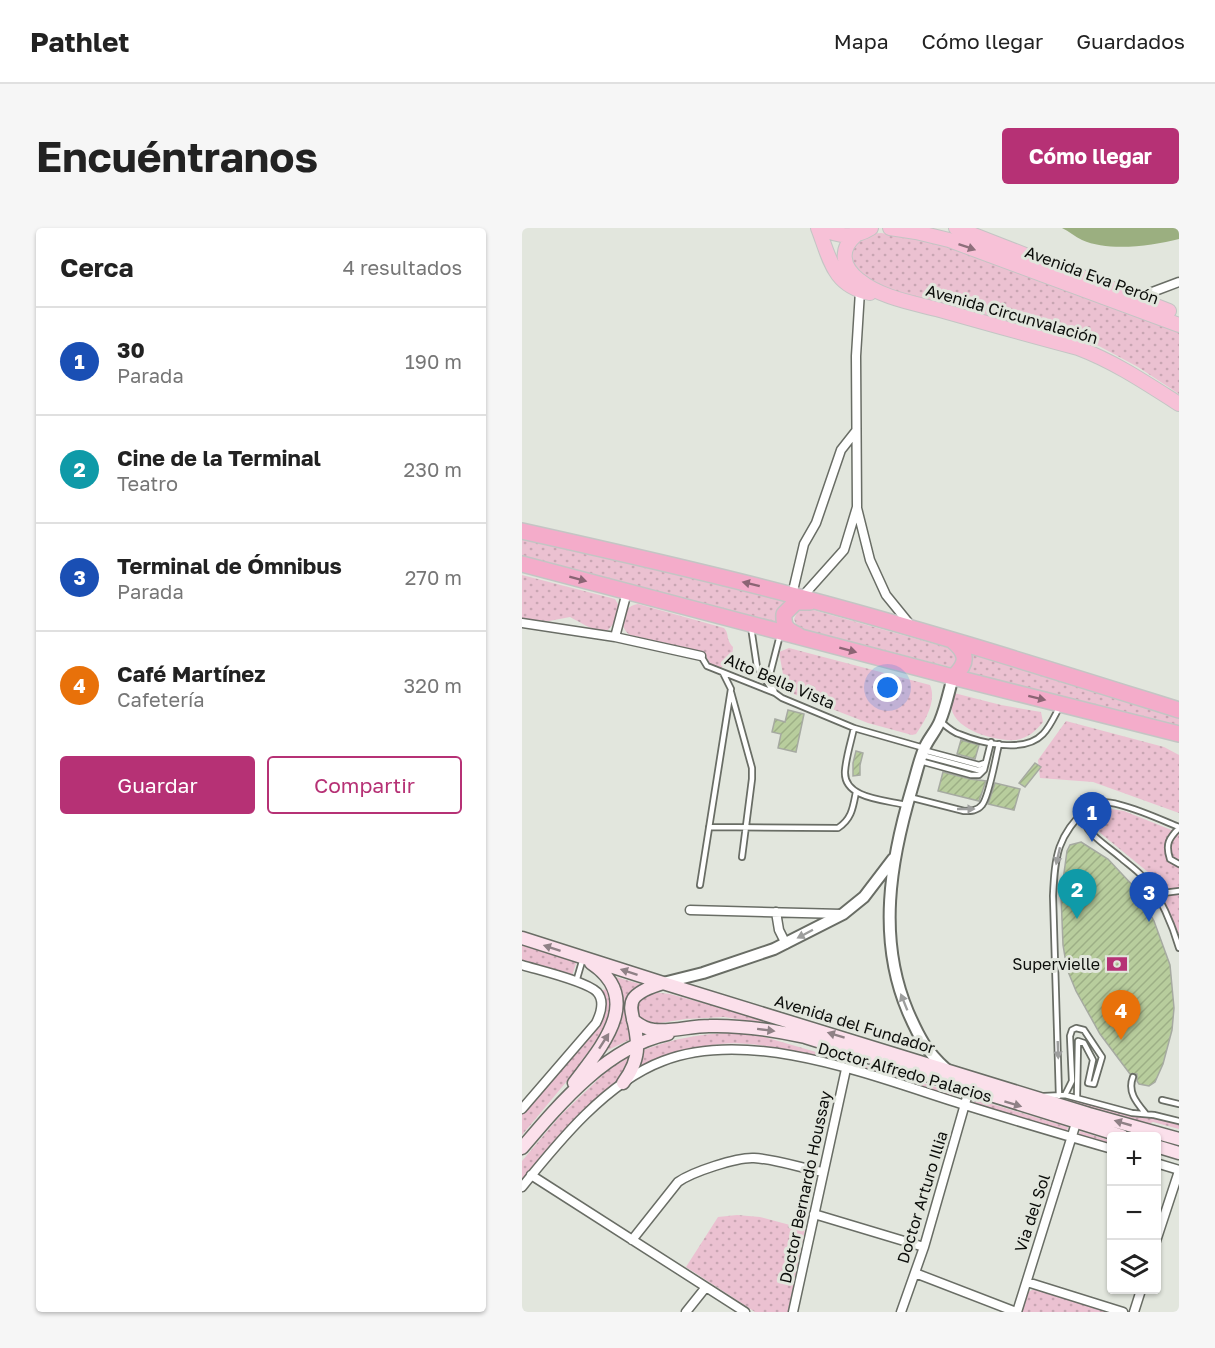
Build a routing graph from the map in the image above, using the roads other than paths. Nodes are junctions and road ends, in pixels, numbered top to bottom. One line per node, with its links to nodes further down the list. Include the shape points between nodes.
1 (820, 228): 5 (main road, via 839,235); 7 (main road, Avenida Circunvalación, via 840,279)
2 (871, 228): 5 (main road)
3 (890, 228): 11 (main road, Avenida Eva Perón, one-way to 11, via 949,240)
4 (956, 228): 9 (main road, Avenida Eva Perón)
5 (855, 235): 8 (main road, Avenida Circunvalación, via 845,248 846,267 864,285)
6 (1179, 282): 9 (street)
7 (860, 291): 8 (main road, Avenida Circunvalación); 13 (street)
8 (896, 297): 12 (main road, Avenida Circunvalación, via 1078,348 1120,367)
9 (1138, 299): 10 (main road, Avenida Eva Perón)
10 (1179, 315)
11 (1179, 325)
12 (1179, 404)
13 (856, 430): 14 (street); 18 (street, via 841,450 816,523 804,544)
14 (857, 507): 18 (street, via 844,550); 23 (street, via 870,560 886,595)
15 (522, 531): 18 (highway, one-way to 15)
16 (522, 564): 17 (highway, one-way to 17)
17 (627, 592): 21 (highway); 24 (street)
18 (797, 596): 19 (highway)
19 (828, 605): 22 (highway, via 796,602 788,609); 23 (highway)
20 (522, 623): 24 (street, Alto Bella Vista)
21 (751, 624): 22 (highway); 31 (lane, via 757,667)
22 (782, 626): 29 (highway, one-way to 29, via 809,639); 31 (lane, via 769,678)
23 (914, 629): 25 (highway)
24 (615, 637): 26 (street, Alto Bella Vista)
25 (951, 640): 28 (highway); 29 (highway, via 963,650 964,657 961,669)
26 (701, 656): 27 (lane, Alto Bella Vista, via 706,666)
27 (723, 673): 30 (lane); 31 (lane, Alto Bella Vista)
28 (1065, 674): 32 (highway); 34 (highway)
29 (953, 677): 33 (highway, one-way to 33); 36 (street)
30 (730, 689): 47 (lane); 49 (lane, via 752,768)
31 (775, 693): 37 (lane, Alto Bella Vista)
32 (1179, 703)
33 (1061, 704): 35 (highway); 41 (lane, via 1043,734 1033,741)
34 (1179, 710)
35 (1085, 711): 38 (highway); 40 (highway)
36 (940, 721): 39 (lane, via 957,734); 42 (street)
37 (854, 728): 42 (lane, Alto Bella Vista); 44 (lane, via 844,772)
38 (1179, 734)
39 (991, 742): 41 (lane); 43 (lane)
40 (1179, 743)
41 (999, 744): 45 (lane, one-way to 41, via 964,811 978,808 985,800)
42 (922, 753): 43 (lane); 43 (lane, via 975,775 982,773); 45 (street)
43 (985, 765)
44 (856, 792): 45 (lane); 49 (lane, via 852,814 838,828)
45 (908, 801): 50 (street)
46 (1088, 807): 48 (lane, via 1095,802 1116,803); 61 (lane, via 1088,829 1145,879); 74 (lane, one-way to 74, via 1063,837 1054,871)
47 (709, 827): 49 (lane); 53 (lane)
48 (1179, 827): 52 (lane, via 1167,844 1170,859)
49 (746, 828): 51 (lane)
50 (895, 856): 58 (street, via 864,897); 70 (street, one-way to 50, via 919,1038 892,959 889,926)
51 (741, 857)
52 (1179, 864)
53 (700, 885)
54 (1179, 891): 55 (lane)
55 (1163, 893)
56 (690, 910): 57 (street)
57 (776, 912): 58 (street); 60 (street, via 778,930)
58 (843, 914): 60 (street, one-way to 60)
59 (522, 938): 62 (main road, Avenida del Fundador, one-way to 59)
60 (786, 944): 65 (street)
61 (1179, 948)
62 (583, 958): 64 (lane); 65 (main road, Avenida del Fundador, one-way to 62); 79 (main road, one-way to 62, via 616,1019 618,1006 612,986 599,968)
63 (522, 965): 64 (street)
64 (576, 982): 81 (street, via 597,992 602,1002 596,1023)
65 (663, 983): 66 (main road, via 634,999 630,1006); 70 (main road, Avenida del Fundador, one-way to 65)
66 (633, 1020): 67 (main road, via 655,1030); 68 (main road)
67 (708, 1026): 68 (main road, via 662,1035); 73 (main road, Avenida del Fundador, one-way to 73, via 764,1029 805,1037)
68 (637, 1046): 72 (main road, via 633,1070); 79 (main road, via 601,1067)
69 (846, 1069): 72 (street, Doctor Alfredo Palacios, via 757,1049 718,1048 665,1060); 80 (street, Doctor Alfredo Palacios); 94 (street, Doctor Bernardo Houssay)
70 (946, 1069): 75 (main road, Avenida del Fundador)
71 (1133, 1077): 82 (lane, via 1133,1096)
72 (624, 1083): 95 (street, Doctor Alfredo Palacios, via 585,1115)
73 (969, 1090): 80 (street, Doctor Arturo Illia); 84 (main road, Avenida del Fundador, one-way to 84)
74 (1062, 1095): 75 (lane); 76 (lane); 76 (lane, via 1072,1081 1070,1036 1072,1030 1080,1028 1102,1062 1094,1084 1088,1083 1093,1060 1084,1043 1078,1041)
75 (1033, 1096): 87 (main road, Avenida del Fundador, one-way to 75)
76 (1077, 1098): 82 (lane)
77 (1162, 1100): 78 (lane)
78 (1179, 1104)
79 (558, 1106): 88 (main road)
80 (966, 1106): 86 (street, Doctor Alfredo Palacios); 100 (street, Doctor Arturo Illia)
81 (522, 1109)
82 (1146, 1114): 83 (lane)
83 (1179, 1121)
84 (1076, 1123): 85 (main road, Avenida del Fundador); 86 (street, Via del Sol)
85 (1107, 1132)
86 (1072, 1137): 89 (street, Doctor Alfredo Palacios); 102 (street, Via del Sol)
87 (1179, 1139)
88 (522, 1148)
89 (1107, 1148)
90 (1161, 1148): 91 (main road)
91 (1179, 1153)
92 (1161, 1165): 93 (street)
93 (1179, 1171): 99 (street)
94 (823, 1173): 97 (street, Doctor Bernardo Houssay); 98 (street, via 755,1158 687,1176)
95 (531, 1175): 96 (street, Doctor Alfredo Palacios); 98 (street)
96 (522, 1187)
97 (814, 1214): 100 (street); 107 (street, Doctor Bernardo Houssay)
98 (632, 1240): 103 (street)
99 (1156, 1240)
100 (924, 1247): 101 (street, Doctor Arturo Illia)
101 (915, 1273): 108 (street, Doctor Arturo Illia); 109 (street)
102 (1026, 1282): 109 (street, Via del Sol); 110 (street)
103 (706, 1287): 105 (street); 106 (street)
104 (1140, 1294): 111 (street)
105 (686, 1312)
106 (745, 1312)
107 (793, 1312)
108 (901, 1312)
109 (1016, 1312)
110 (1123, 1312)
111 (1134, 1312)

